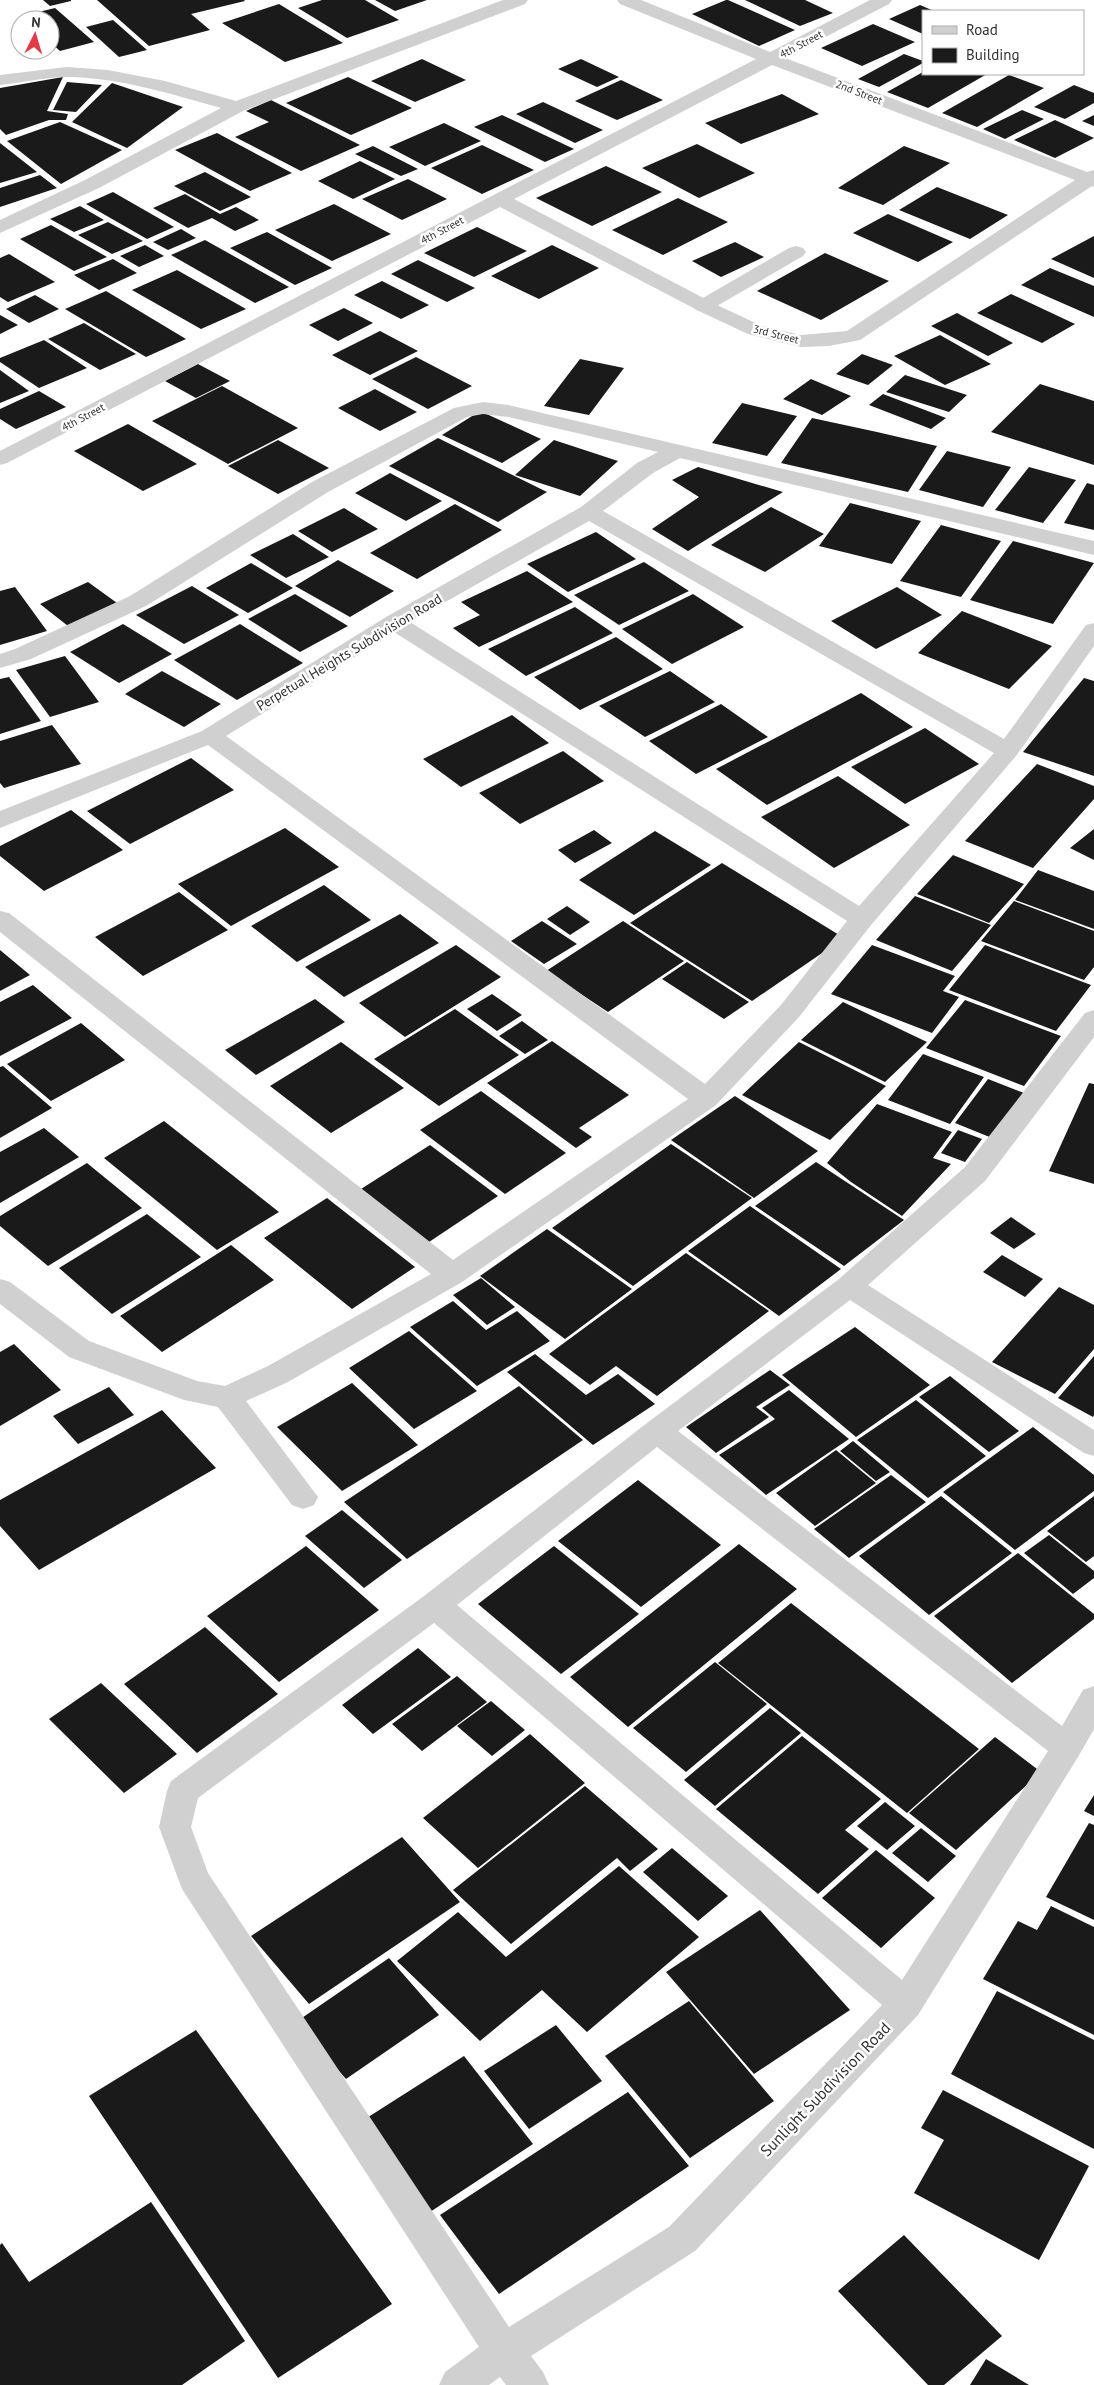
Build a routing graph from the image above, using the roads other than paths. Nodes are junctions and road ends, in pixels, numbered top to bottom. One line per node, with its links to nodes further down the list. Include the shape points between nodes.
1 (519, 0): 6 (street)
2 (626, 0): 4 (street, 2nd Street)
3 (883, 0): 4 (street, 4th Street)
4 (772, 60): 7 (street, 2nd Street); 8 (street, 4th Street)
5 (0, 80): 6 (street, via 67,72 108,75 165,86)
6 (237, 106): 9 (street, via 92,184)
7 (1092, 179): 11 (street, 3rd Street, via 853,336 801,341 755,330)
8 (500, 199): 11 (street, 3rd Street); 13 (street, 4th Street)
9 (0, 227)
10 (796, 252): 11 (street)
11 (703, 306)
12 (679, 450): 14 (street, Perpetual Heights Subdivision Road, via 645,468); 15 (street); 18 (street, via 508,411 483,408 461,412 320,487 138,601 23,654)
13 (5, 451)
14 (588, 512): 16 (street, Perpetual Heights Subdivision Road); 20 (street)
15 (1094, 548)
16 (394, 622): 19 (street, Perpetual Heights Subdivision Road); 23 (street)
17 (1094, 630): 20 (street)
18 (0, 661)
19 (210, 736): 21 (street, Perpetual Heights Subdivision Road); 25 (street)
20 (1008, 751): 23 (street)
21 (0, 820)
22 (0, 919): 26 (street)
23 (862, 919): 25 (street, via 790,1011)
24 (1094, 1019): 27 (street, via 975,1174)
25 (707, 1099): 26 (street)
26 (452, 1275): 29 (street, via 278,1374)
27 (849, 1286): 30 (street); 31 (street)
28 (0, 1289): 29 (street, via 79,1349 194,1392)
29 (228, 1396): 32 (street)
30 (657, 1431): 33 (street); 35 (street)
31 (1094, 1445)
32 (303, 1497)
33 (435, 1605): 36 (street); 37 (street, via 184,1792 175,1828 194,1879)
34 (1094, 1699): 35 (street, Sunlight Subdivision Road)
35 (1067, 1748): 36 (street, Sunlight Subdivision Road)
36 (906, 2004): 37 (street, Sunlight Subdivision Road, via 682,2239)
37 (504, 2352): 38 (street, Sunlight Subdivision Road); 39 (street)
38 (458, 2385)
39 (530, 2385)

